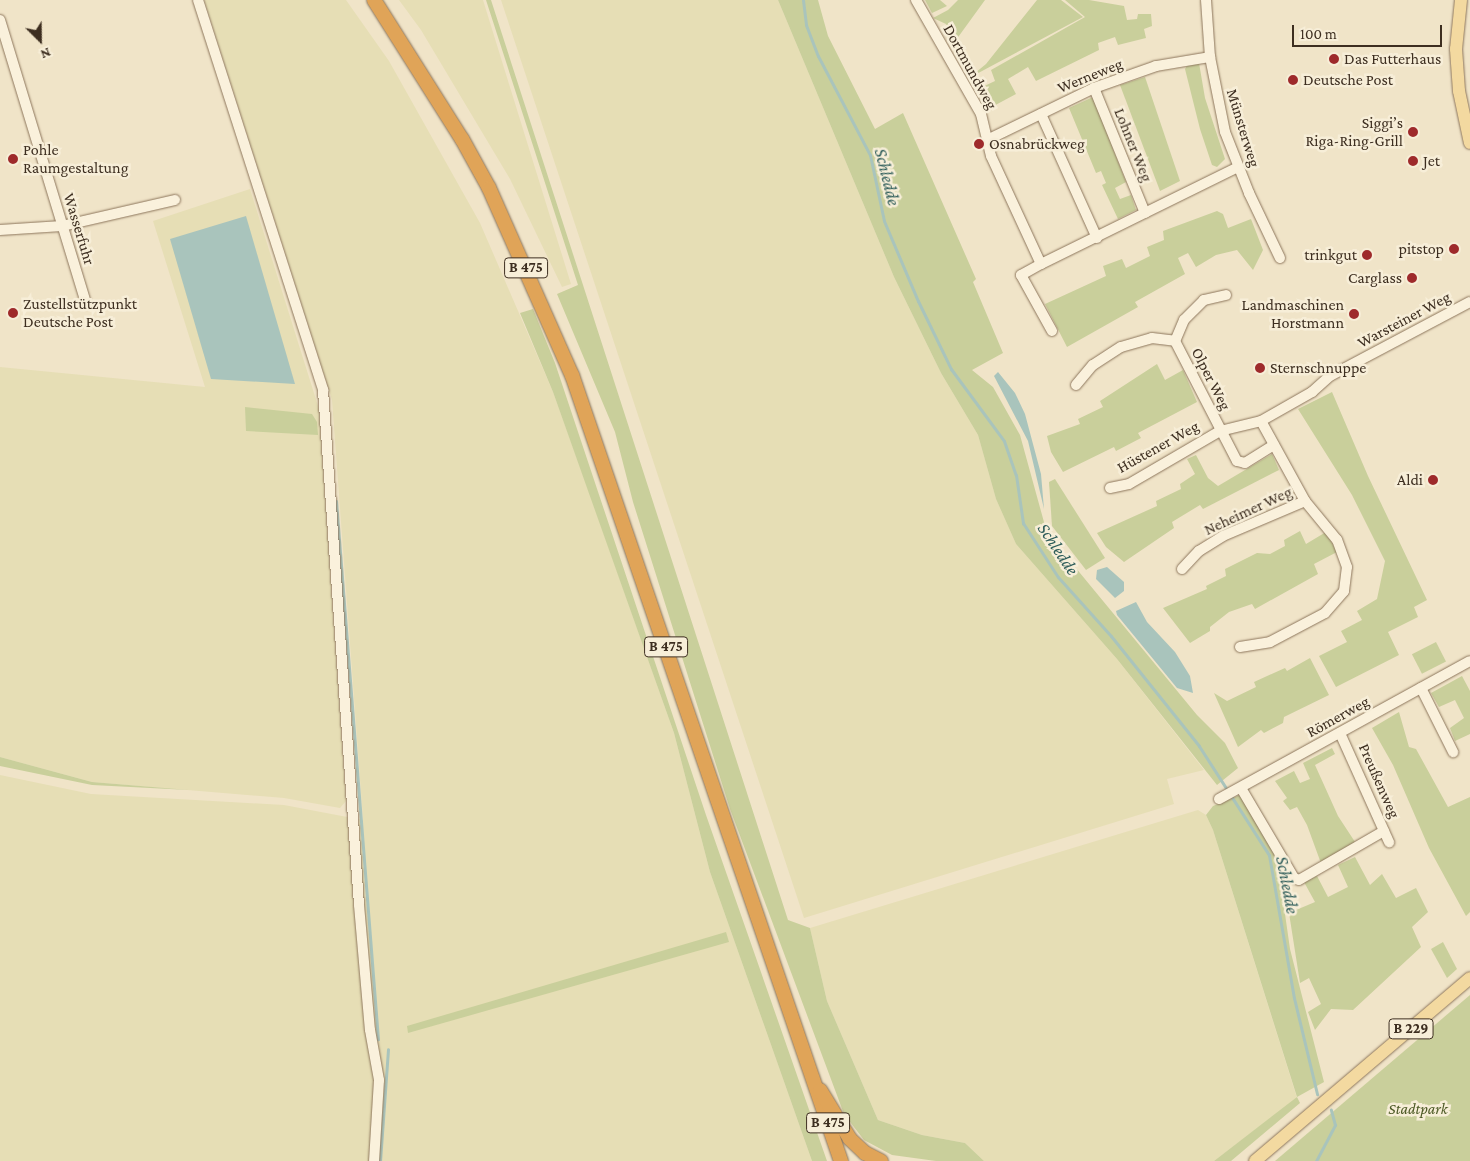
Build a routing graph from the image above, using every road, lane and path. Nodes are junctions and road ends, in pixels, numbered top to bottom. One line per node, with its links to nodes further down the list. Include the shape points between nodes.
1 (198, 0): 43 (street, via 323,390 359,905 379,1080)
2 (374, 0): 42 (highway, B 475, via 442,106 484,180 572,375)
3 (916, 0): 10 (street, Dortmundweg, via 981,114)
4 (1206, 0): 7 (street, Münsterweg)
5 (1461, 0): 11 (main road, via 1456,49 1459,91)
6 (0, 20): 15 (street, Wasserfuhr)
7 (1210, 57): 8 (street, Werneweg, via 1156,66); 12 (street, Münsterweg, via 1218,104)
8 (1094, 88): 9 (street, Werneweg); 14 (street, Lohner Weg)
9 (1040, 114): 10 (street, Werneweg); 17 (street)
10 (987, 140): 19 (street, Dortmundweg, via 991,156)
11 (1470, 143)
12 (1238, 166): 14 (street); 18 (street, Münsterweg)
13 (175, 200): 15 (street)
14 (1145, 213): 17 (street)
15 (62, 226): 16 (street); 22 (street, Wasserfuhr)
16 (0, 230)
17 (1097, 238): 19 (street)
18 (1280, 258)
19 (1041, 264): 23 (street, via 1022,276)
20 (1226, 295): 24 (street, Olper Weg, via 1204,300 1184,320)
21 (1470, 302): 26 (street, Warsteiner Weg, via 1330,376 1312,392)
22 (86, 303)
23 (1052, 331)
24 (1175, 341): 25 (street, Olper Weg, via 1152,338 1121,347 1093,364); 27 (street, Olper Weg)
25 (1076, 385)
26 (1261, 421): 27 (street, Warsteiner Weg); 28 (street)
27 (1220, 431): 28 (street, Olper Weg, via 1237,461 1245,463); 29 (street, Hüstener Weg, via 1129,484)
28 (1274, 445): 30 (street)
29 (1110, 488)
30 (1305, 501): 31 (street, Neheimer Weg, via 1223,536 1199,550); 32 (street, via 1337,540 1347,567 1344,591 1325,613 1270,642)
31 (1182, 569)
32 (1240, 647)
33 (1470, 661): 34 (street, Römerweg)
34 (1421, 688): 35 (street, Römerweg); 36 (street)
35 (1340, 733): 37 (street, Römerweg); 39 (street, Preußenweg)
36 (1453, 752)
37 (1241, 788): 38 (street, Römerweg); 39 (street, via 1298,880)
38 (1220, 799)
39 (1384, 831): 40 (street, Preußenweg)
40 (1390, 842)
41 (1470, 978): 46 (main road, B 229)
42 (814, 1085): 44 (highway, B 475); 45 (highway, via 828,1098 850,1139)
43 (374, 1161)
44 (842, 1161)
45 (882, 1161)
46 (1255, 1161)

